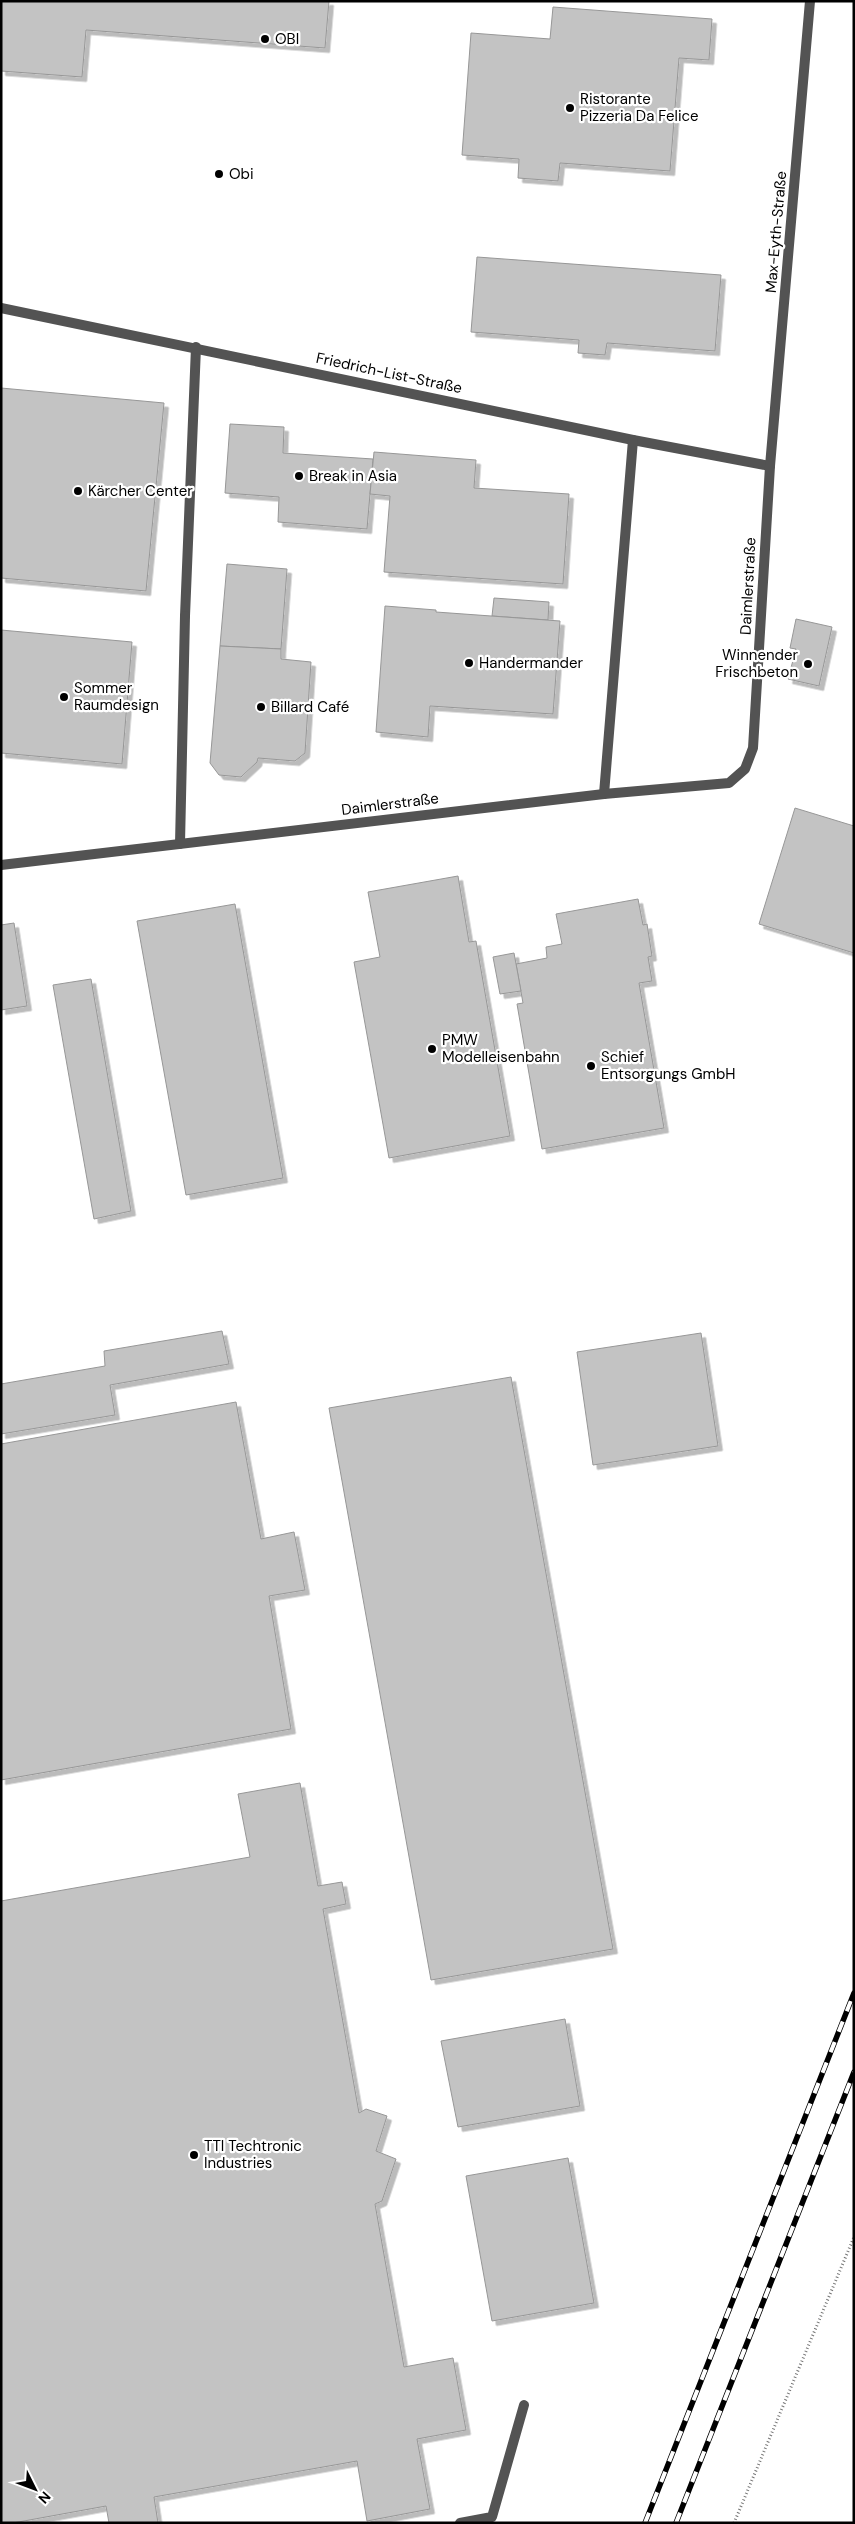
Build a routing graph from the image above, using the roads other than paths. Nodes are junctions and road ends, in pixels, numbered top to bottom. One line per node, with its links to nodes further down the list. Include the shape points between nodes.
1 (810, 1): 5 (street, Max-Eyth-Straße)
2 (1, 308): 3 (street, Friedrich-List-Straße)
3 (196, 347): 4 (street, Friedrich-List-Straße); 7 (street)
4 (633, 440): 5 (street, Friedrich-List-Straße); 6 (street)
5 (770, 466): 6 (street, Daimlerstraße, via 753,748 745,770 729,783)
6 (604, 794): 7 (street, Daimlerstraße)
7 (180, 844): 8 (street, Daimlerstraße)
8 (1, 865)
9 (524, 2405): 10 (street, via 492,2517)
10 (460, 2523)

